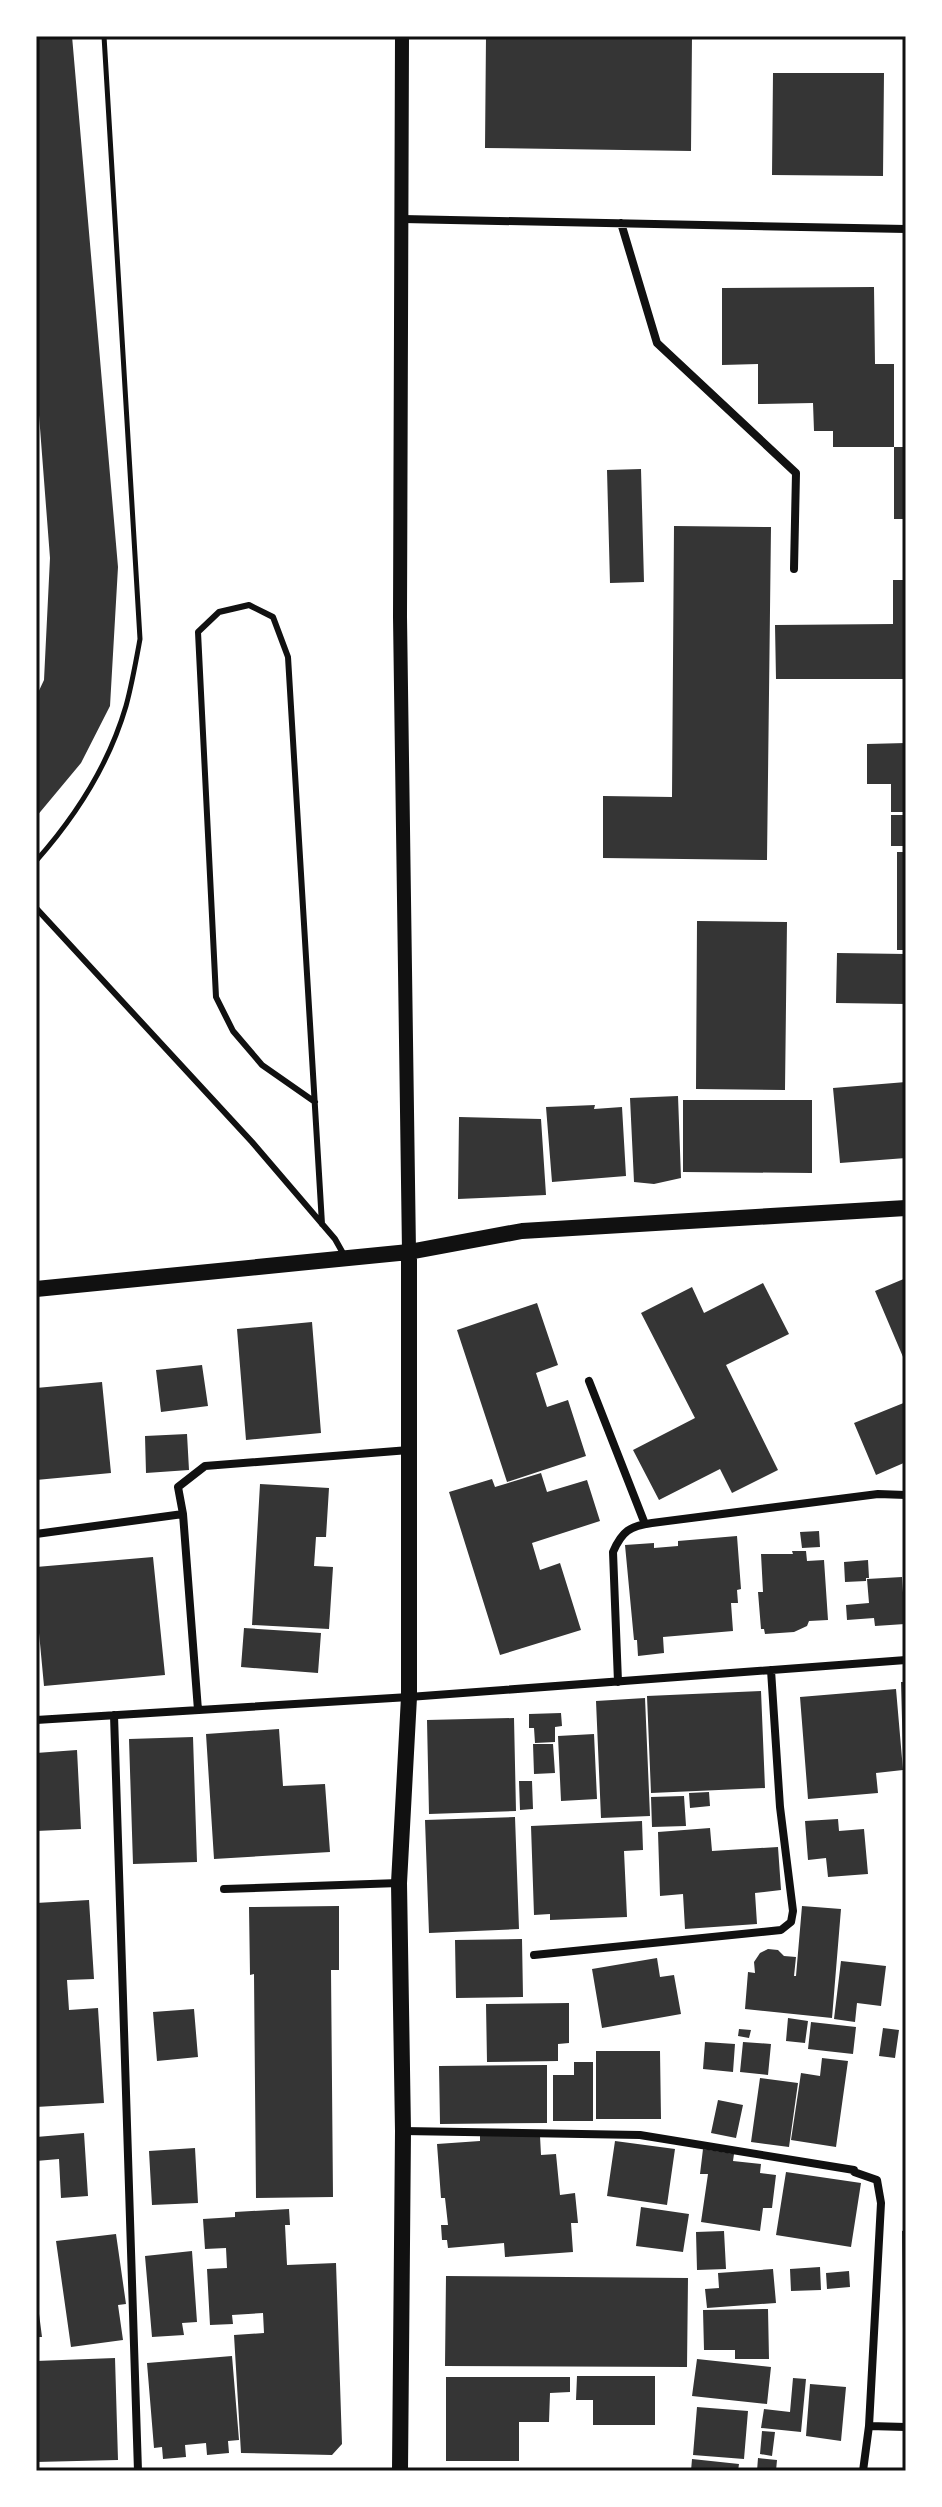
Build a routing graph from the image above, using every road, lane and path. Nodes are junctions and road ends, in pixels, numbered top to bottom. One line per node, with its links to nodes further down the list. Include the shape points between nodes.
1 (104, 36): 7 (path, via 140,639 126,707 99,773 62,832)
2 (402, 36): 3 (street)
3 (403, 219): 4 (street); 12 (street, via 400,617)
4 (621, 223): 5 (street); 6 (street, via 657,343 796,473)
5 (906, 229)
6 (794, 569)
7 (36, 861)
8 (36, 908): 11 (lane)
9 (315, 1102): 9 (lane, via 288,657 273,617 249,605 219,612 198,632 216,997 233,1031 262,1065); 11 (lane)
10 (906, 1208): 12 (main road, via 522,1231)
11 (322, 1224): 13 (lane)
12 (409, 1252): 13 (main road); 16 (main road)
13 (346, 1258): 14 (main road)
14 (36, 1289)
15 (589, 1381): 19 (street)
16 (409, 1450): 18 (street, via 205,1466 178,1487); 24 (main road)
17 (906, 1495): 19 (street, via 878,1494)
18 (183, 1514): 20 (street); 25 (street)
19 (645, 1524): 23 (street, via 620,1536 613,1552)
20 (36, 1534)
21 (906, 1660): 22 (street)
22 (771, 1670): 23 (street); 30 (street, via 791,1922 781,1930)
23 (618, 1682): 24 (street)
24 (409, 1697): 25 (street); 28 (main road)
25 (198, 1710): 26 (street)
26 (114, 1715): 27 (street); 34 (street)
27 (36, 1720)
28 (399, 1883): 29 (street); 31 (main road)
29 (224, 1889)
30 (534, 1955)
31 (403, 2131): 32 (street, via 640,2135 854,2170 877,2180 881,2203); 35 (main road)
32 (869, 2426): 33 (street); 36 (street)
33 (906, 2427)
34 (138, 2471)
35 (400, 2471)
36 (863, 2471)

